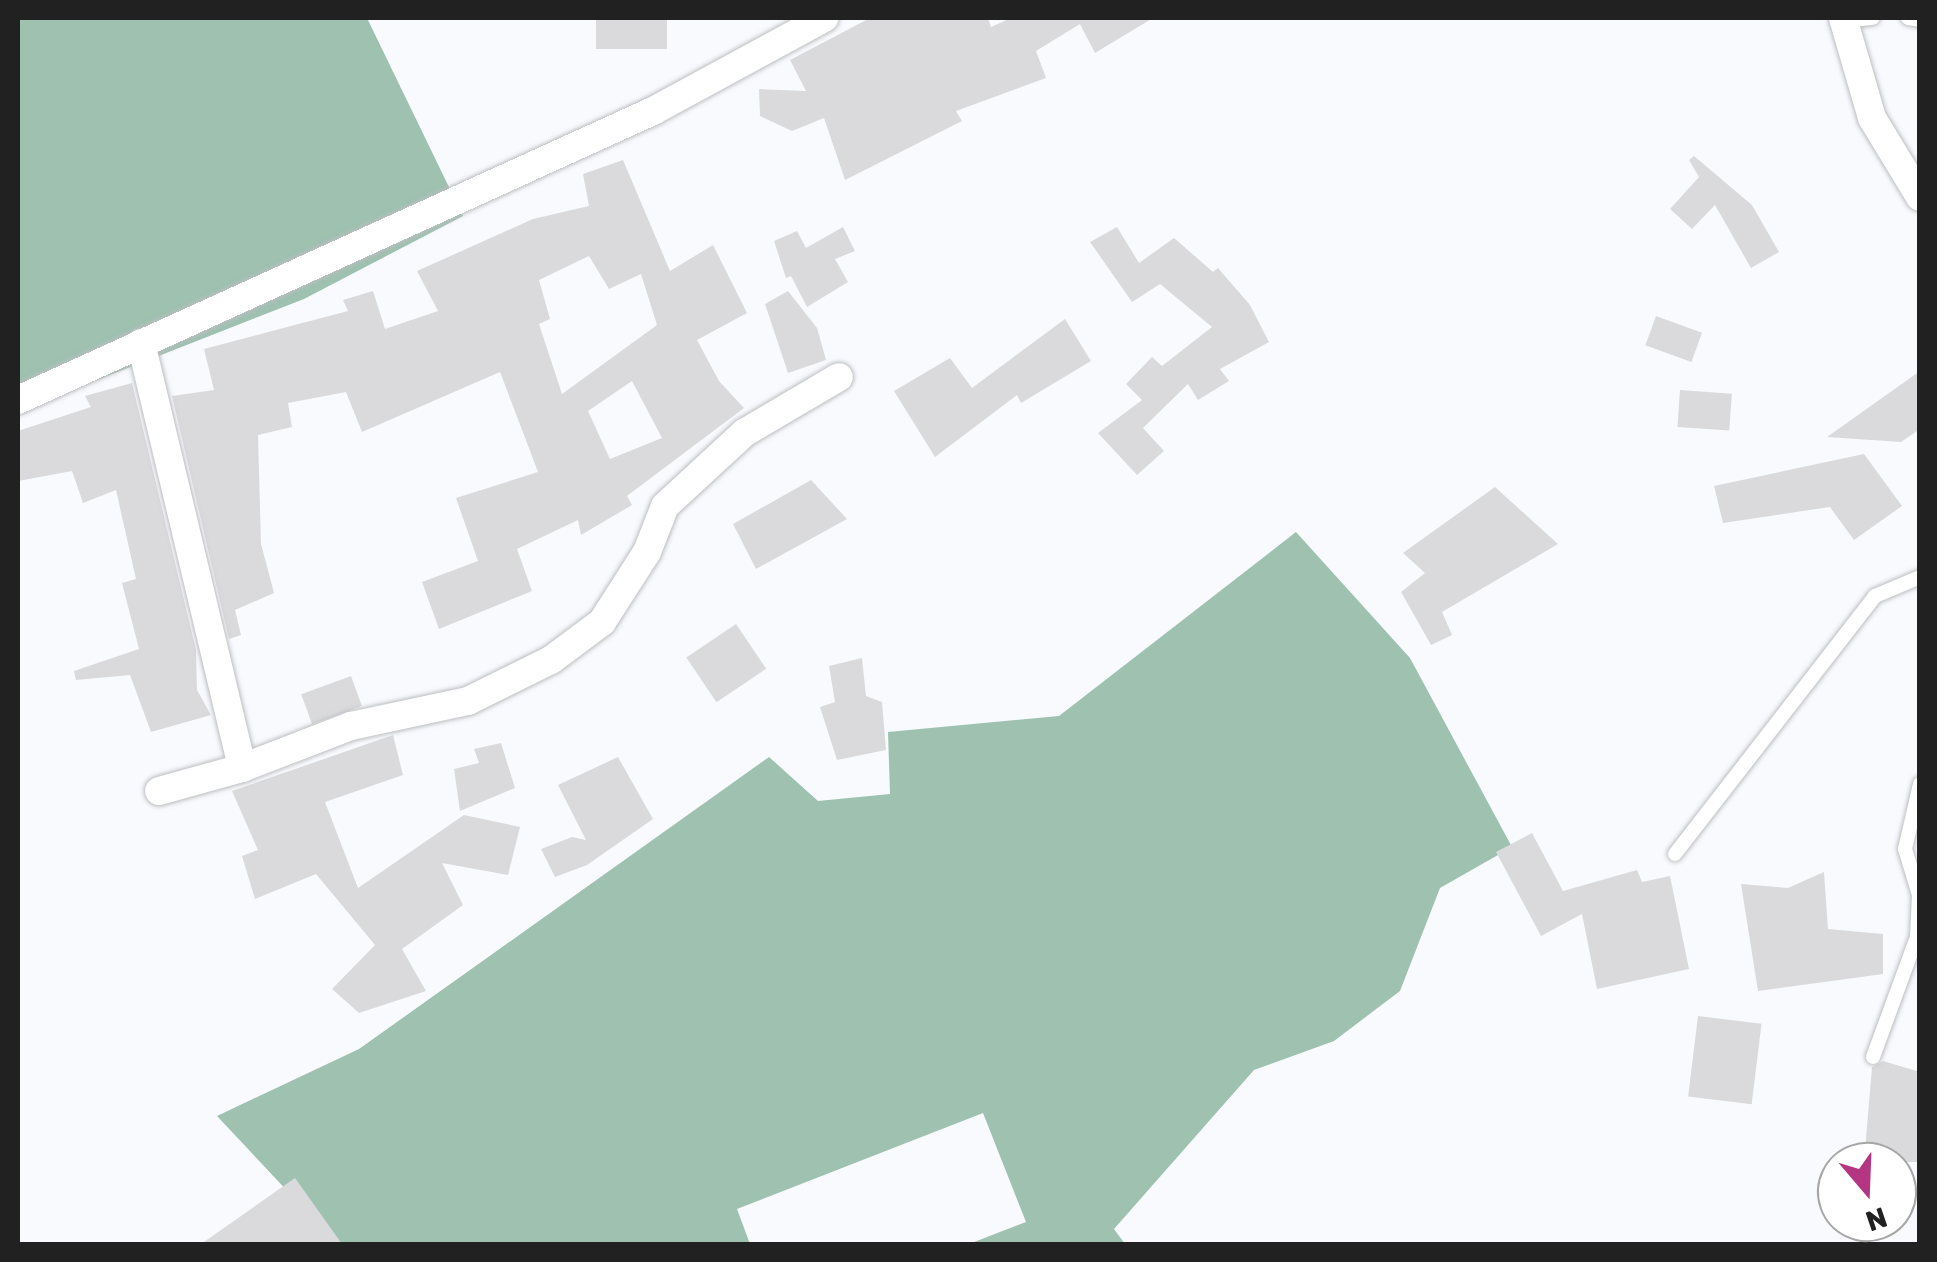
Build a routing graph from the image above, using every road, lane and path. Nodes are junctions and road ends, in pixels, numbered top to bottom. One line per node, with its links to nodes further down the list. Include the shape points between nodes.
1 (824, 18): 7 (street, via 653,111)
2 (1873, 18): 4 (lane)
3 (1908, 18): 5 (lane)
4 (1843, 19): 6 (street, via 1872,118)
5 (1920, 20)
6 (1920, 197)
7 (141, 343): 9 (street); 11 (street)
8 (839, 377): 11 (street, via 744,433 665,506 647,552 602,622 551,660 468,701 351,726)
9 (18, 400)
10 (1920, 577): 14 (lane, via 1874,596)
11 (242, 768): 13 (street)
12 (1920, 784): 15 (lane, via 1905,849 1919,895 1917,937)
13 (159, 791)
14 (1675, 854)
15 (1873, 1058)

